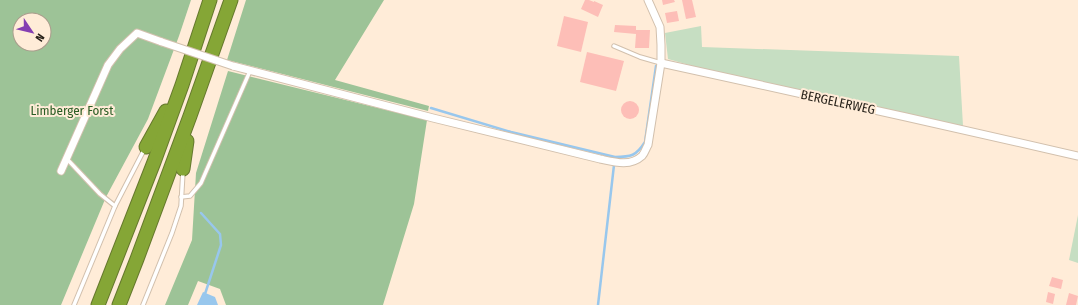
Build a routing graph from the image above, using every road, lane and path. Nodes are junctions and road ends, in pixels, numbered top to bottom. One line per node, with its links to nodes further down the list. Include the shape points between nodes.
1 (210, 0): 7 (highway)
2 (231, 0): 8 (highway)
3 (648, 0): 5 (street, via 660,27)
4 (614, 46): 5 (lane)
5 (661, 63): 6 (street, via 648,144 642,156 631,162 620,163); 10 (street, BERGELERWEG)
6 (250, 72): 11 (street, bridge, via 137,33 108,65); 14 (lane, via 200,184 190,196)
7 (182, 85): 9 (highway); 17 (highway)
8 (190, 116): 12 (highway); 18 (highway)
9 (146, 147): 15 (lane)
10 (1078, 156)
11 (66, 159): 13 (street); 15 (lane)
12 (183, 169): 14 (lane)
13 (61, 171)
14 (181, 197): 19 (lane, via 181,206 172,234)
15 (115, 206): 16 (lane)
16 (74, 305)
17 (98, 305)
18 (119, 305)
19 (143, 305)

